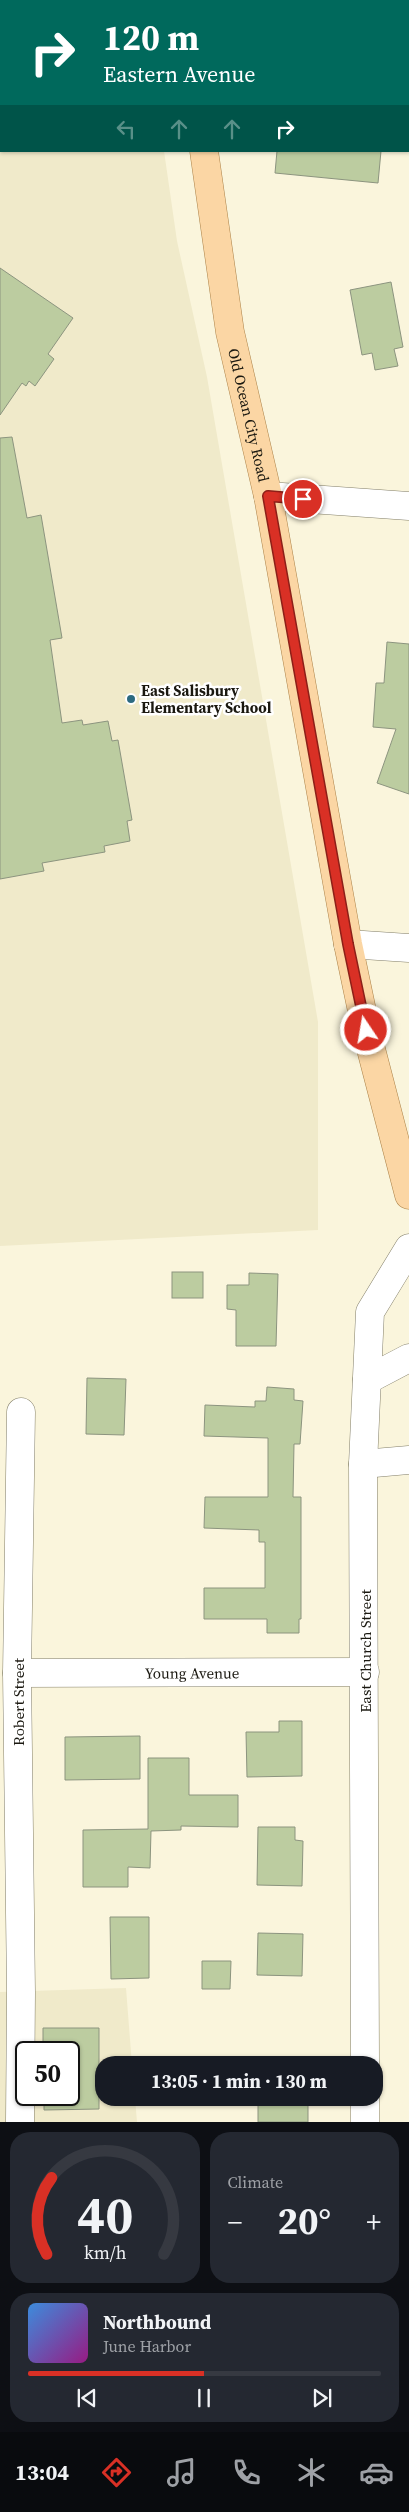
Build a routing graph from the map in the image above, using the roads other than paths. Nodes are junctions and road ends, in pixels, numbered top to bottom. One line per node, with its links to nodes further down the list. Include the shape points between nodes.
1 (204, 152): 2 (main road, Old Ocean City Road, via 230,332)
2 (268, 496): 3 (street); 4 (main road, Old Ocean City Road)
3 (409, 506)
4 (348, 944): 5 (street); 6 (main road, Old Ocean City Road, via 366,1030)
5 (409, 948)
6 (404, 1155): 7 (main road, Old Ocean City Road)
7 (409, 1195)
8 (409, 1248): 10 (street, East Church Street, via 370,1312)
9 (405, 1368): 10 (street)
10 (367, 1380): 13 (street, East Church Street)
11 (21, 1412): 15 (street, Robert Street)
12 (409, 1460): 13 (street)
13 (363, 1464): 14 (street, East Church Street)
14 (365, 1672): 15 (street, Young Avenue); 16 (street, East Church Street)
15 (18, 1673): 18 (street, Robert Street)
16 (365, 2056)
17 (365, 2106): 19 (street)
18 (20, 2122)
19 (365, 2122)

